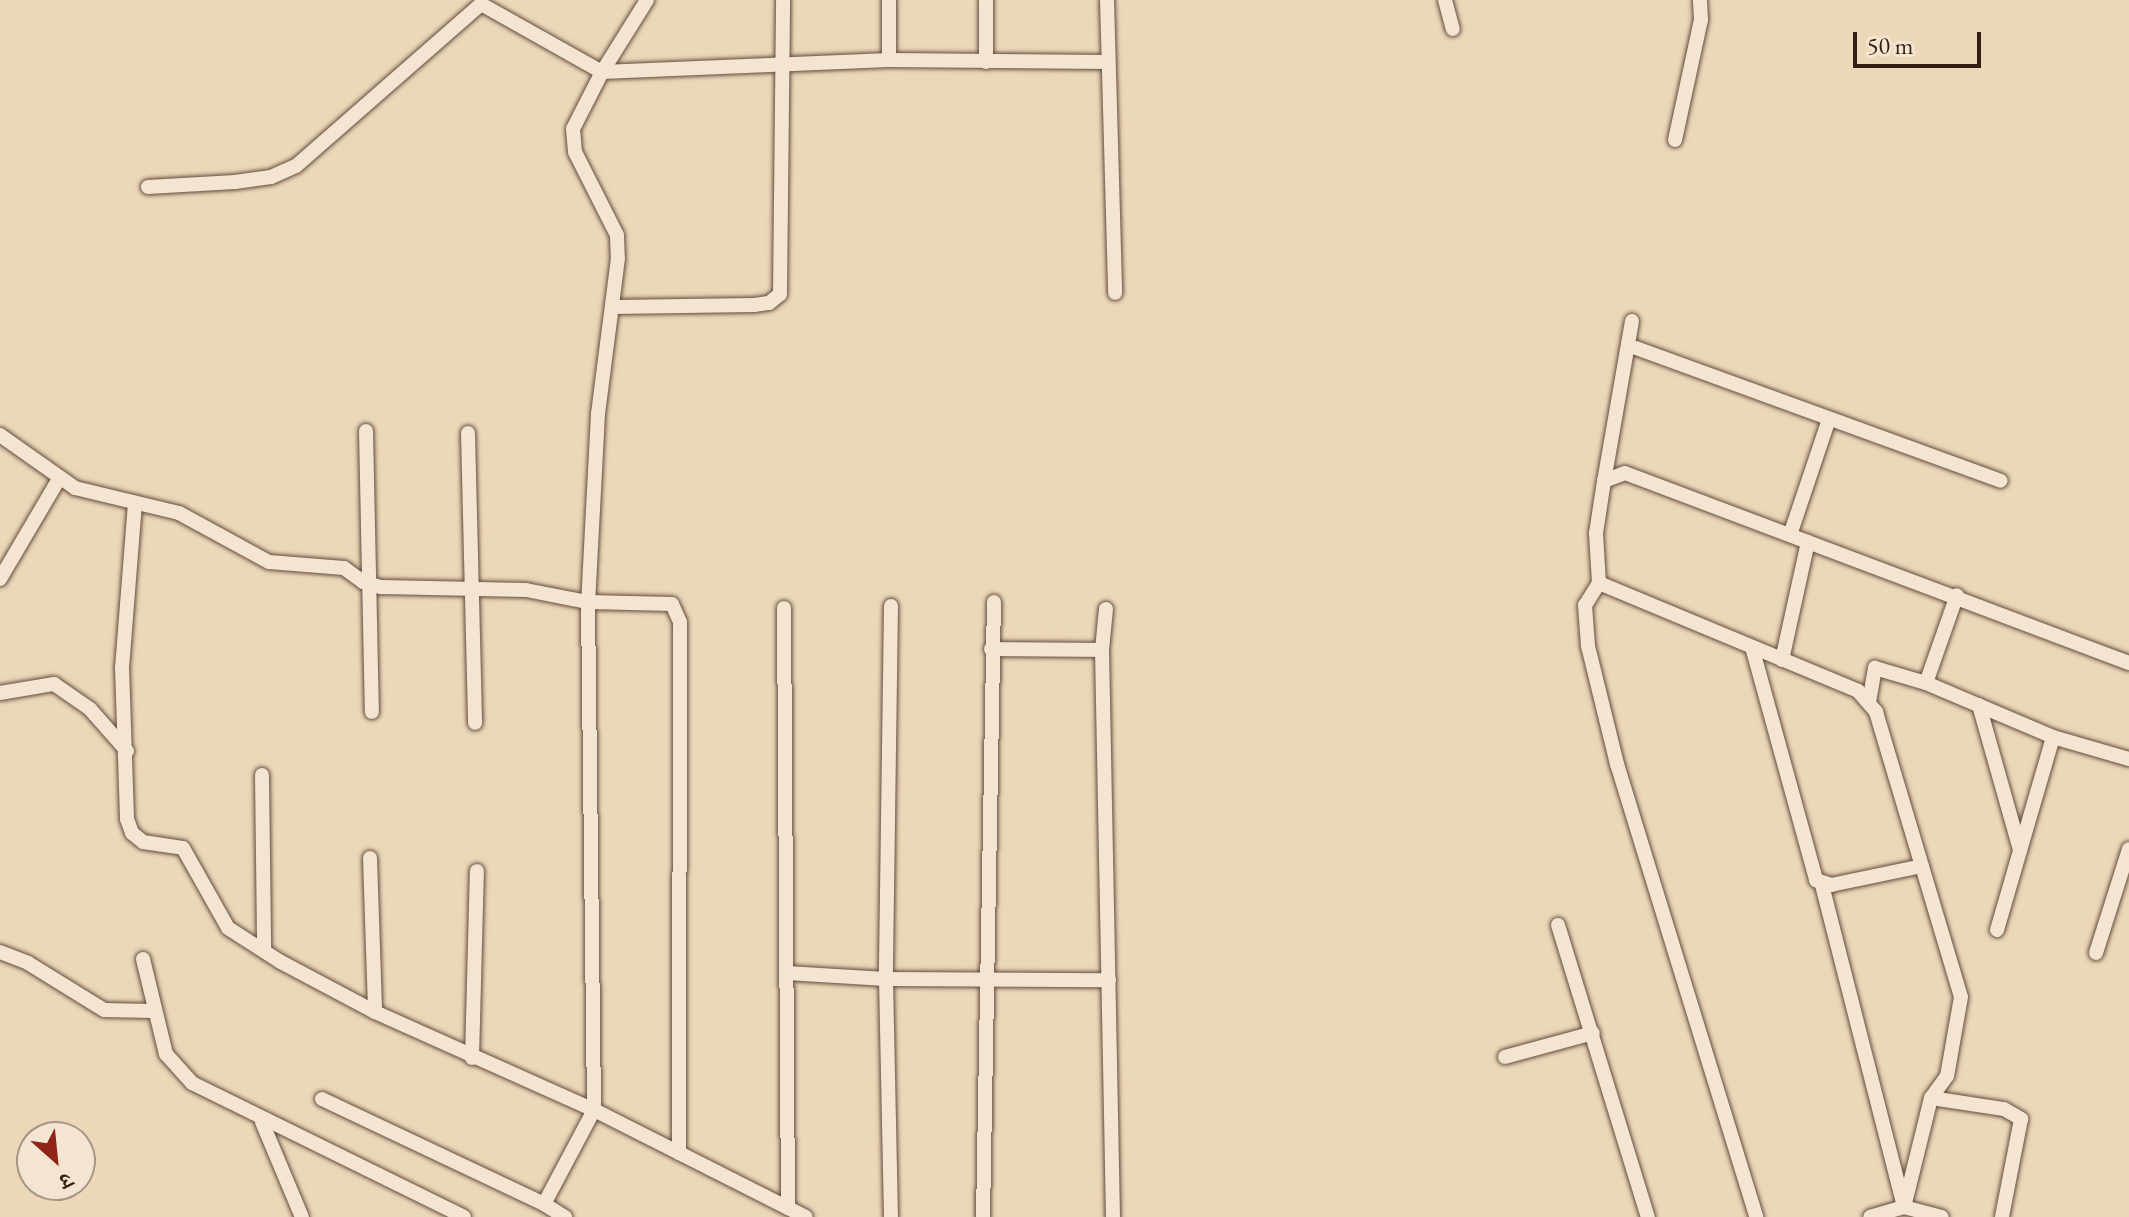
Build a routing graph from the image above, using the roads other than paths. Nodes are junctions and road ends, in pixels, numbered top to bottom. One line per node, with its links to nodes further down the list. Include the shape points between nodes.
1 (647, 0): 14 (street)
2 (783, 0): 13 (street)
3 (889, 0): 10 (street)
4 (986, 0): 11 (street)
5 (1107, 0): 12 (street)
6 (1445, 0): 9 (street)
7 (1700, 0): 15 (street, via 1701,20)
8 (482, 2): 14 (street); 16 (street, via 296,166 247,181)
9 (1453, 29)
10 (889, 60): 11 (street); 13 (street)
11 (986, 62): 12 (street)
12 (1106, 62): 17 (street)
13 (786, 65): 14 (street); 18 (street, via 780,294 769,303 754,305)
14 (602, 72): 18 (street, via 573,129 575,152 617,235)
15 (1675, 140)
16 (148, 187)
17 (1115, 293)
18 (613, 307): 36 (street, via 598,414)
19 (1632, 321): 26 (street)
20 (1636, 348): 21 (street)
21 (1829, 419): 27 (street); 29 (street)
22 (366, 431): 33 (street)
23 (468, 433): 34 (street)
24 (0, 435): 25 (street)
25 (59, 479): 28 (street); 31 (street)
26 (1604, 481): 29 (street, via 1625,473); 32 (street, via 1596,533)
27 (2001, 481)
28 (135, 503): 33 (street, via 179,513 269,562 344,568); 53 (street, via 122,667)
29 (1790, 535): 30 (street)
30 (1808, 542): 35 (street); 44 (street)
31 (0, 579)
32 (1599, 583): 41 (street); 93 (street, via 1585,605 1588,646 1617,764)
33 (371, 586): 34 (street); 50 (street)
34 (474, 589): 36 (street, via 526,590); 51 (street)
35 (1957, 595): 45 (street); 46 (street)
36 (588, 602): 79 (street); 81 (street, via 662,602 679,611)
37 (994, 602): 42 (street)
38 (891, 606): 70 (street)
39 (784, 608): 68 (street)
40 (1106, 609): 43 (street)
41 (1752, 647): 44 (street); 61 (street, via 1813,872)
42 (991, 649): 43 (street); 69 (street)
43 (1102, 650): 71 (street)
44 (1782, 660): 48 (street, via 1858,691)
45 (2129, 663)
46 (1926, 683): 48 (street, via 1875,668); 49 (street)
47 (0, 693): 53 (street, via 54,684 90,709)
48 (1869, 702): 59 (street, via 1883,728)
49 (1979, 705): 52 (street); 57 (street)
50 (372, 712)
51 (475, 723)
52 (2053, 737): 54 (street); 57 (street)
53 (127, 751): 64 (street, via 127,819 132,833 143,842 183,848 228,928)
54 (2129, 759)
55 (262, 775): 64 (street)
56 (2129, 849): 66 (street)
57 (2020, 851): 63 (street)
58 (370, 858): 73 (street)
59 (1922, 866): 61 (street); 77 (street, via 1961,997 1947,1076)
60 (477, 871): 76 (street)
61 (1822, 885): 83 (street)
62 (1558, 925): 74 (street)
63 (1997, 930)
64 (264, 951): 73 (street)
65 (0, 952): 72 (street, via 104,1010)
66 (2096, 953)
67 (143, 959): 72 (street)
68 (787, 973): 70 (street); 84 (street)
69 (987, 978): 70 (street); 71 (street); 90 (street)
70 (886, 979): 89 (street)
71 (1109, 980): 91 (street)
72 (153, 1011): 80 (street, via 166,1054 178,1070)
73 (375, 1012): 76 (street)
74 (1593, 1033): 75 (street); 92 (street)
75 (1505, 1057)
76 (472, 1058): 79 (street)
77 (1931, 1098): 83 (street); 96 (street, via 2004,1109 2021,1119)
78 (322, 1099): 82 (street)
79 (594, 1110): 81 (street); 82 (street)
80 (262, 1122): 85 (street); 86 (street)
81 (679, 1153): 84 (street)
82 (544, 1204): 87 (street)
83 (1904, 1207): 94 (street); 95 (street)
84 (788, 1208): 88 (street)
85 (302, 1217)
86 (464, 1217)
87 (565, 1217)
88 (806, 1217)
89 (891, 1217)
90 (983, 1217)
91 (1113, 1217)
92 (1648, 1217)
93 (1756, 1217)
94 (1870, 1217)
95 (1942, 1217)
96 (2002, 1217)

